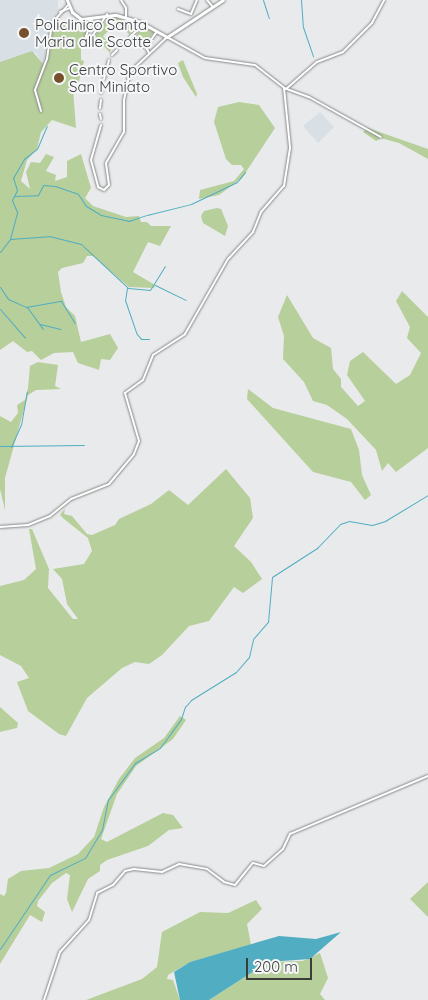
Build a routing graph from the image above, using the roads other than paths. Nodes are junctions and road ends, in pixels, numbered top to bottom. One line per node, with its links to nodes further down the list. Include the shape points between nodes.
1 (67, 0): 8 (street)
2 (121, 0): 12 (street, via 126,8)
3 (198, 0): 9 (street, via 190,14)
4 (207, 0): 7 (street)
5 (223, 0): 7 (street)
6 (384, 0): 31 (street, via 372,23 343,52 317,62)
7 (212, 6): 17 (street)
8 (69, 7): 13 (street, via 80,18); 35 (street, via 58,13 52,23 48,58 35,90)
9 (178, 8)
10 (107, 14): 11 (street); 12 (street); 14 (street)
11 (101, 16): 13 (street); 14 (street)
12 (126, 17): 15 (street)
13 (92, 19): 14 (street, via 86,36 91,38)
14 (103, 20)
15 (144, 24): 16 (street); 19 (street)
16 (158, 30): 18 (street); 24 (street, via 146,47)
17 (175, 30): 18 (street); 20 (street)
18 (163, 33): 20 (street)
19 (130, 37)
20 (167, 37): 24 (street); 31 (street, via 205,58 254,65)
21 (125, 42): 22 (street)
22 (122, 45)
23 (117, 50): 25 (street)
24 (149, 53): 38 (street, via 130,72 124,100 124,132 106,162 109,185 105,190 98,187 90,159 100,136)
25 (112, 55)
26 (109, 60): 27 (street)
27 (107, 68)
28 (105, 75): 29 (street)
29 (104, 79)
30 (103, 86): 32 (street)
31 (285, 89): 39 (street, via 309,97); 40 (street, via 290,147 284,186 261,212 253,232 228,259 185,334 153,356 143,380 125,393 139,440 134,454 109,484 70,499 50,516 28,525)
32 (102, 93)
33 (101, 100): 34 (street)
34 (100, 108)
35 (41, 110)
36 (100, 114): 37 (street)
37 (100, 119)
38 (100, 125)
39 (381, 136)
40 (0, 527)
41 (428, 776): 42 (street, via 290,834 283,849 264,866 253,864 236,885 224,882 207,869 179,864 162,872 125,871 113,885 97,893 89,920 60,952)
42 (44, 1000)

